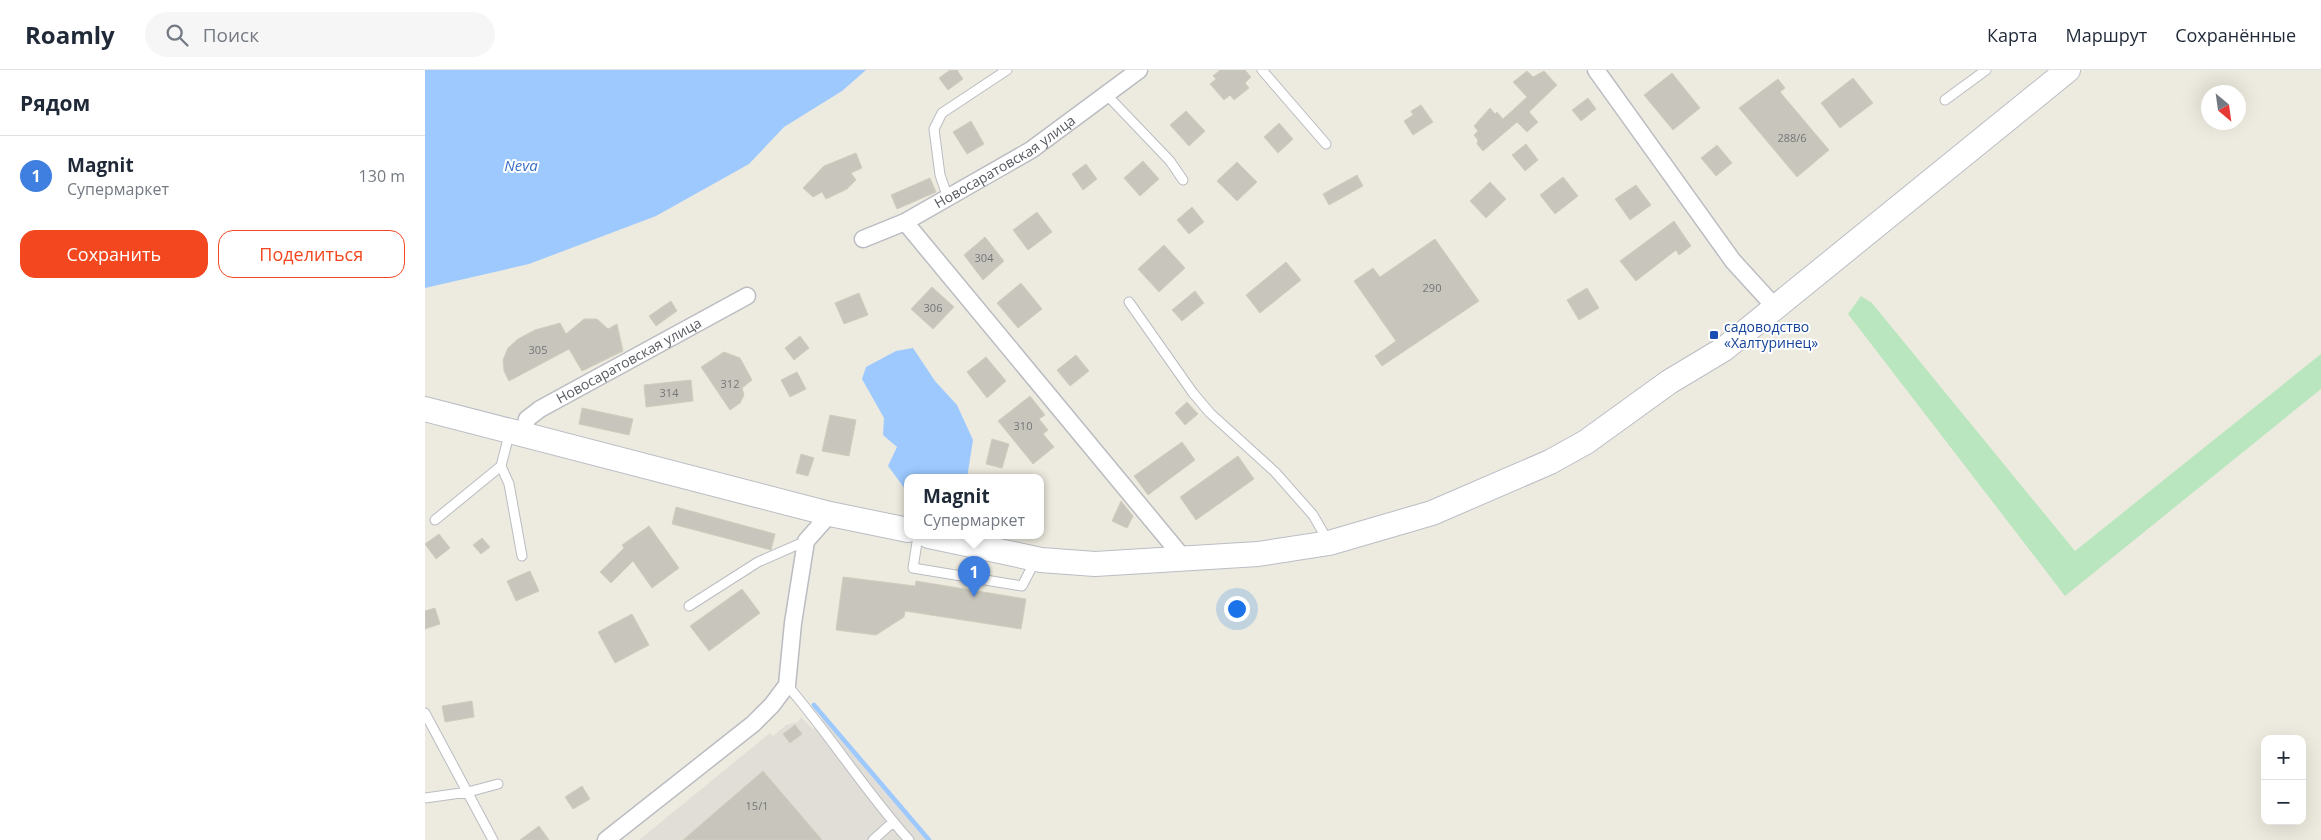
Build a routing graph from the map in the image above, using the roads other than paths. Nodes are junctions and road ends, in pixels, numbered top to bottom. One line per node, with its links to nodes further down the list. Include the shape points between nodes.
1 (1007, 70): 11 (lane, via 942,113 935,129 940,175)
2 (1139, 70): 7 (street, Новосаратовская улица)
3 (1261, 70): 9 (lane)
4 (1596, 70): 16 (street, via 1733,261)
5 (1986, 70): 8 (lane)
6 (2068, 70): 16 (main road)
7 (1105, 94): 10 (lane, via 1170,161); 11 (street, Новосаратовская улица, via 1031,150)
8 (1945, 100)
9 (1326, 144)
10 (1183, 180)
11 (948, 198): 12 (street, Новосаратовская улица)
12 (905, 222): 13 (street, Новосаратовская улица); 29 (street)
13 (863, 239)
14 (747, 296): 18 (street, Новосаратовская улица, via 540,408)
15 (1129, 302): 26 (lane, via 1193,393 1301,500)
16 (1775, 307): 26 (main road, via 1724,349 1669,382 1586,442 1550,462 1432,513)
17 (425, 409): 18 (main road)
18 (516, 433): 19 (lane); 20 (main road)
19 (501, 466): 21 (lane); 27 (lane, via 509,484)
20 (830, 514): 22 (main road); 25 (street)
21 (435, 520)
22 (904, 529)
23 (918, 539): 28 (lane, via 913,568 1022,586)
24 (943, 539): 28 (main road)
25 (806, 541): 30 (lane, via 758,562); 31 (street)
26 (1329, 543): 29 (main road, via 1258,554)
27 (522, 556)
28 (1035, 559): 29 (main road, via 1095,564)
29 (1185, 560)
30 (689, 606)
31 (787, 685): 36 (lane, via 820,723); 38 (street, via 753,724)
32 (425, 713): 34 (lane)
33 (497, 784): 34 (lane)
34 (468, 792): 35 (lane); 37 (lane)
35 (425, 798)
36 (893, 822): 39 (lane); 40 (lane)
37 (493, 840)
38 (606, 840)
39 (873, 840)
40 (909, 840)

